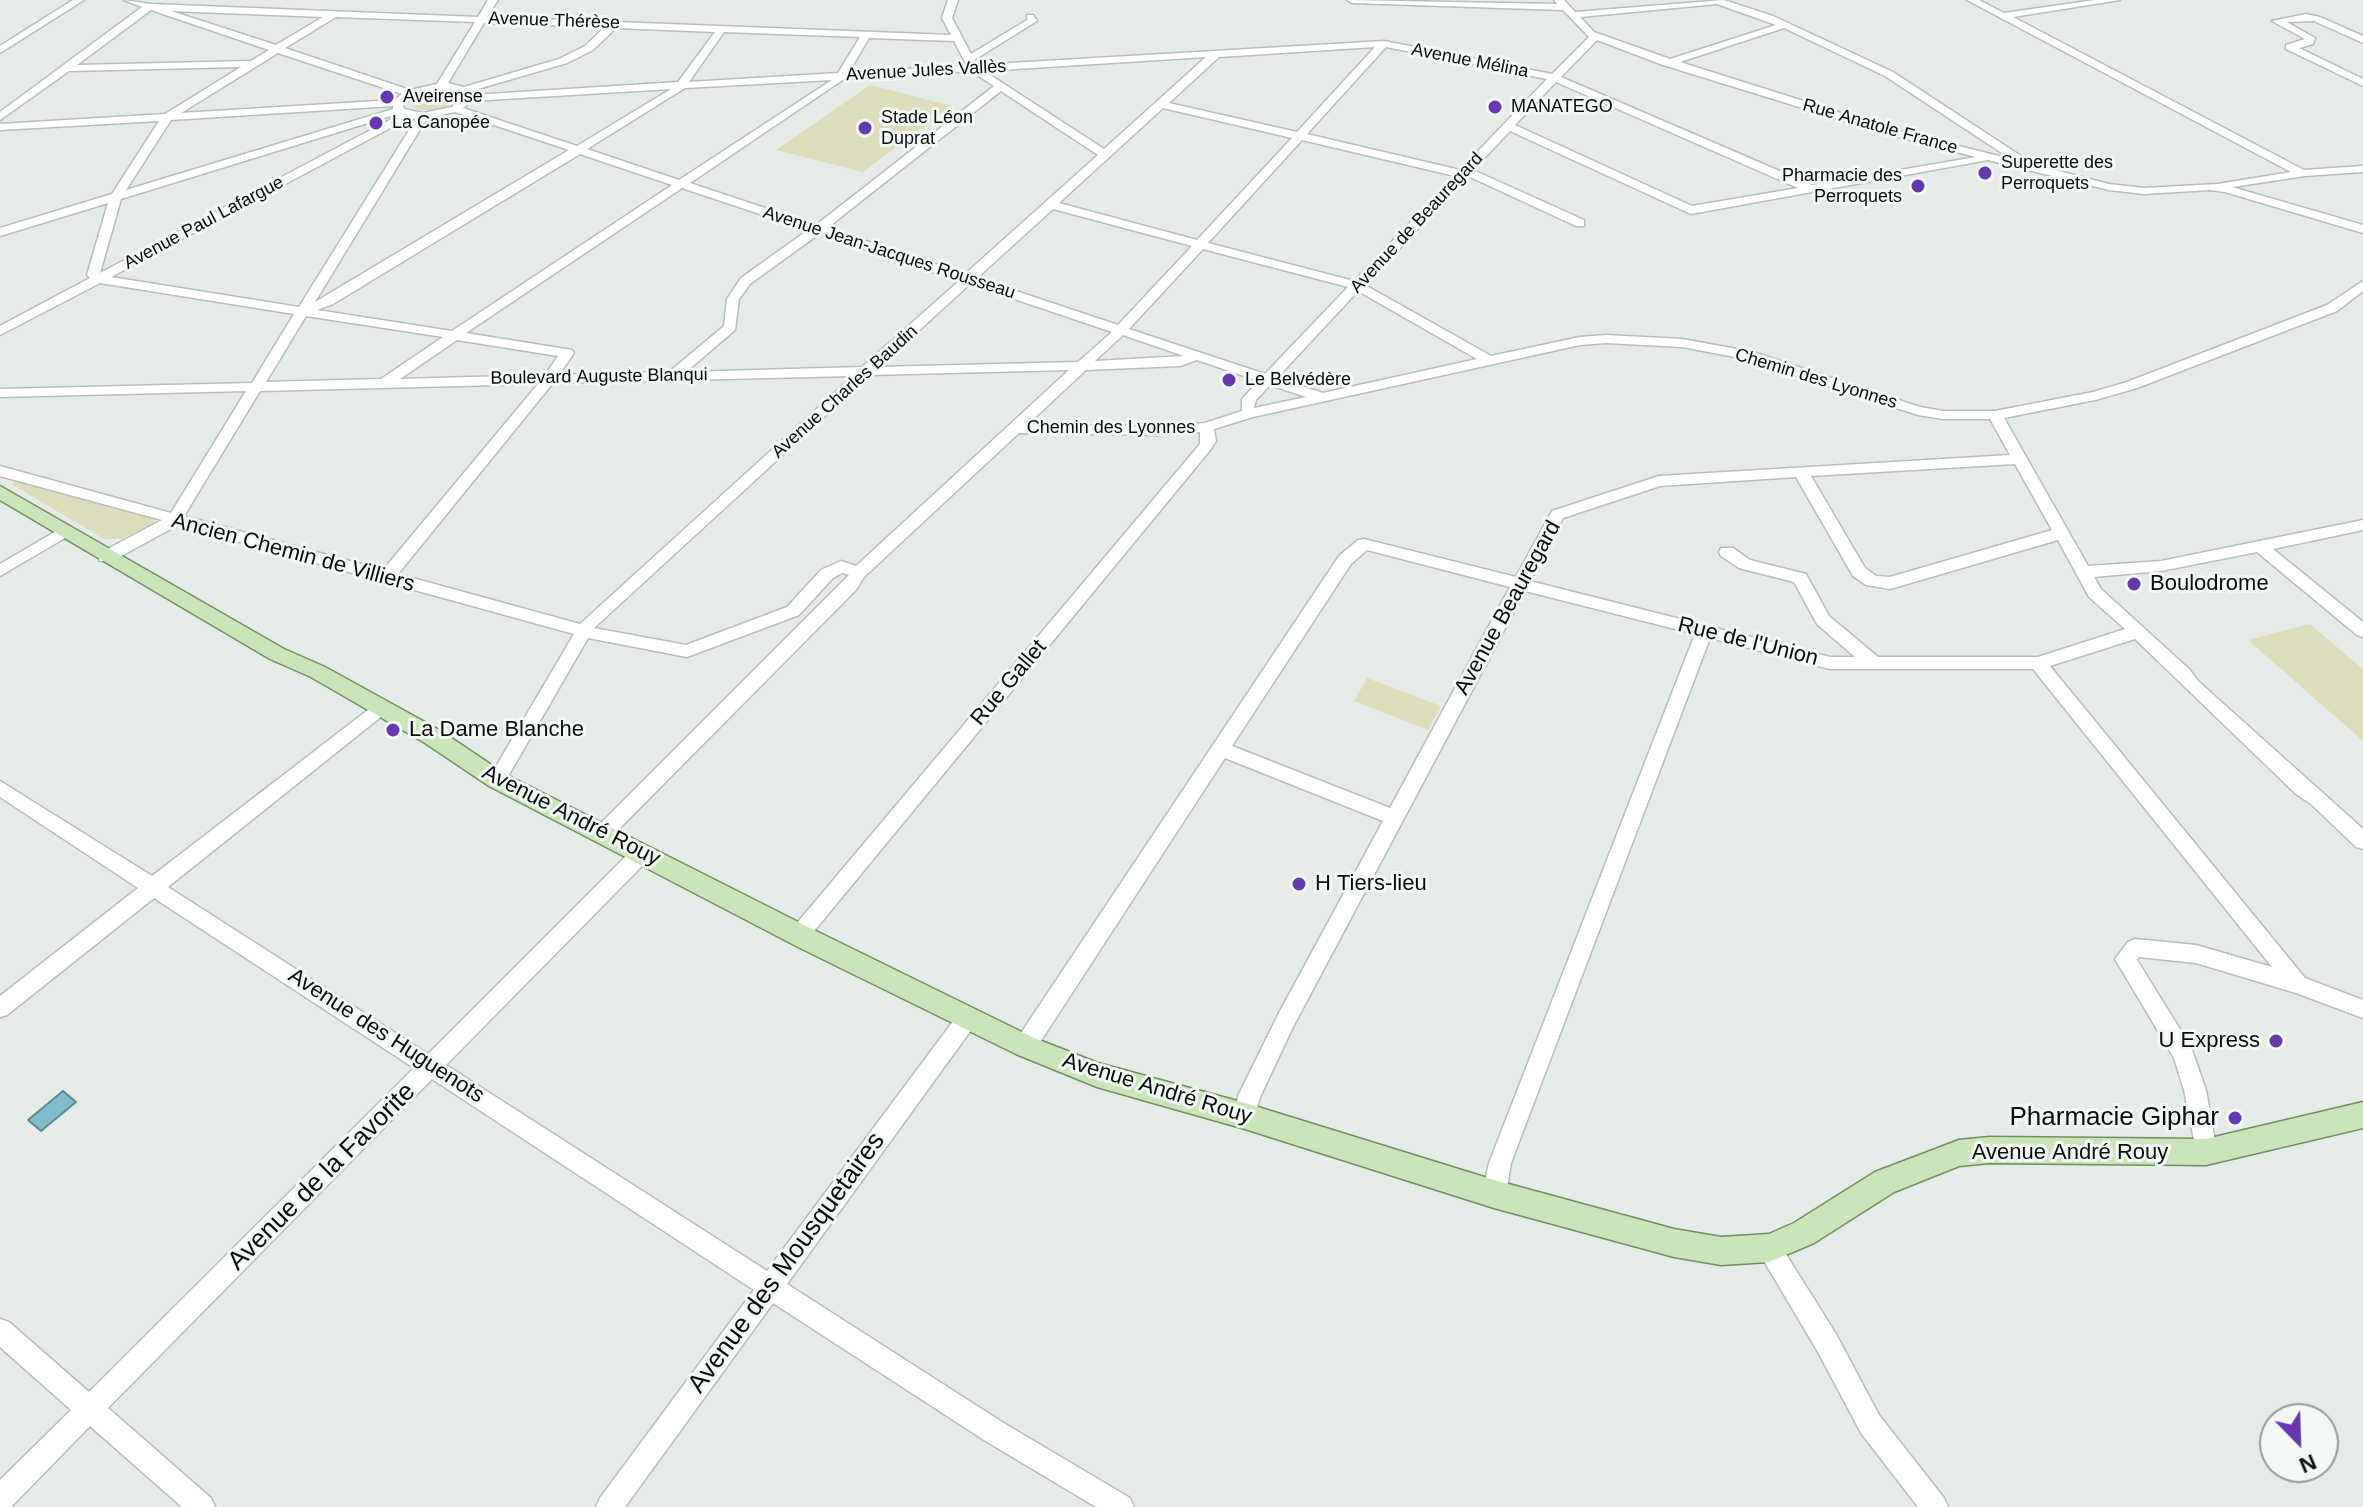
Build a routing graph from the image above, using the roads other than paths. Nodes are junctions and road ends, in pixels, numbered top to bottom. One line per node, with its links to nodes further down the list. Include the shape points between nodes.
1 (79, 0): 24 (street)
2 (129, 0): 10 (street)
3 (493, 0): 15 (street)
4 (953, 0): 21 (street, via 947,18)
5 (1352, 0): 9 (street)
6 (1972, 0): 13 (street)
7 (2115, 0): 13 (street)
8 (1718, 1): 12 (street); 17 (street)
9 (1562, 4): 12 (street)
10 (149, 7): 11 (street, Avenue Thérèse); 25 (street); 30 (street)
11 (336, 13): 15 (street, Avenue Thérèse); 25 (street)
12 (1573, 15): 20 (street)
13 (2002, 16): 54 (street)
14 (1030, 17): 29 (street, via 1032,21)
15 (482, 19): 16 (street, Avenue Thérèse); 34 (street)
16 (615, 23): 18 (street, Avenue Thérèse); 38 (street, via 589,48 563,61)
17 (1785, 25): 27 (street); 51 (street, via 1889,74 2021,158)
18 (722, 28): 19 (street, Avenue Thérèse); 35 (street)
19 (867, 33): 21 (street, Avenue Thérèse); 31 (street)
20 (1594, 35): 27 (street, Rue Anatole France); 32 (street, Avenue de Beauregard)
21 (958, 38): 29 (street)
22 (2363, 40): 33 (street, via 2317,19 2277,21 2310,38 2290,47)
23 (1384, 44): 26 (street, Avenue Jules Vallès); 32 (street, Avenue Mélina); 47 (street)
24 (0, 50)
25 (277, 50): 28 (street); 37 (street)
26 (1217, 53): 29 (street, Avenue Jules Vallès); 39 (street, Avenue Charles Baudin)
27 (1667, 63): 50 (street, Rue Anatole France)
28 (253, 64): 30 (street); 44 (street)
29 (971, 64): 31 (street, Avenue Jules Vallès); 36 (street)
30 (66, 68): 43 (street)
31 (841, 76): 35 (street, Avenue Jules Vallès); 55 (street)
32 (1555, 78): 45 (street, Avenue de Beauregard); 57 (street, Avenue Mélina)
33 (2363, 83)
34 (441, 86): 37 (street); 38 (street)
35 (679, 86): 38 (street, Avenue Jules Vallès); 48 (street)
36 (999, 87): 49 (street); 61 (street)
37 (410, 93): 41 (street)
38 (466, 94): 40 (street)
39 (1161, 104): 47 (street); 49 (street, Avenue Charles Baudin)
40 (456, 109): 42 (street); 48 (street, Avenue Jean-Jacques Rousseau)
41 (401, 110): 42 (street); 44 (street); 58 (street); 65 (street, Avenue Paul Lafargue)
42 (423, 116): 69 (street)
43 (0, 117)
44 (167, 117): 46 (street); 58 (street)
45 (1508, 126): 53 (street, Avenue de Beauregard); 57 (street, via 1691,210)
46 (0, 127)
47 (1301, 135): 53 (street); 64 (street)
48 (578, 150): 55 (street, Avenue Jean-Jacques Rousseau); 69 (street)
49 (1106, 155): 59 (street, Avenue Charles Baudin)
50 (1985, 157): 51 (street, Rue Anatole France); 57 (street)
51 (2025, 166): 56 (street, Rue Anatole France, via 2126,190)
52 (2363, 169): 54 (street)
53 (1465, 172): 60 (street); 68 (street, Avenue de Beauregard)
54 (2302, 173): 56 (street)
55 (680, 184): 61 (street, Avenue Jean-Jacques Rousseau); 72 (street)
56 (2235, 188): 62 (street, Rue Anatole France)
57 (1811, 189)
58 (116, 197): 63 (street); 65 (street, via 93,275)
59 (1052, 205): 64 (street); 66 (street, Avenue Charles Baudin)
60 (1580, 223)
61 (818, 229): 66 (street, Avenue Jean-Jacques Rousseau); 77 (street, via 745,281 733,299 730,327)
62 (2363, 229)
63 (0, 232)
64 (1199, 245): 68 (street); 70 (street)
65 (98, 279): 69 (street); 71 (street, Avenue Paul Lafargue)
66 (969, 279): 70 (street, Avenue Jean-Jacques Rousseau); 76 (street, Avenue Charles Baudin)
67 (2363, 285): 85 (street, Chemin des Lyonnes, via 2332,308 2132,385)
68 (1358, 286): 74 (street); 79 (street, Avenue de Beauregard)
69 (305, 310): 72 (street); 81 (street)
70 (1121, 330): 73 (street, Avenue Jean-Jacques Rousseau); 75 (street)
71 (0, 331)
72 (456, 333): 78 (street, via 562,350 568,355); 80 (street)
73 (1196, 356): 75 (street, Boulevard Auguste Blanqui, via 1180,362); 79 (street, Avenue Jean-Jacques Rousseau)
74 (1489, 361): 83 (street, Chemin des Lyonnes); 85 (street, Chemin des Lyonnes, via 1585,340 1682,343 1767,360 1918,411)
75 (1083, 366): 76 (street, Boulevard Auguste Blanqui); 87 (street)
76 (872, 369): 77 (street, Boulevard Auguste Blanqui); 104 (street, Avenue Charles Baudin, via 589,623)
77 (673, 376): 78 (street, Boulevard Auguste Blanqui)
78 (550, 378): 80 (street, Boulevard Auguste Blanqui); 102 (street)
79 (1270, 379): 83 (street, Avenue Jean-Jacques Rousseau); 84 (street, Avenue de Beauregard, via 1247,402)
80 (386, 382): 81 (street, Boulevard Auguste Blanqui)
81 (257, 387): 82 (street, Boulevard Auguste Blanqui); 92 (street)
82 (0, 393)
83 (1317, 398): 84 (street, Chemin des Lyonnes)
84 (1250, 413): 86 (street, Chemin des Lyonnes)
85 (1995, 415): 88 (street)
86 (1206, 427): 87 (street, Chemin des Lyonnes); 119 (street, Rue Gallet, via 1206,446)
87 (1013, 428): 101 (street)
88 (2020, 459): 90 (street, Avenue Beauregard); 95 (street)
89 (0, 471): 92 (street, Ancien Chemin de Villiers)
90 (1800, 471): 95 (street, via 1859,572 1872,581 1890,583); 103 (street, Avenue Beauregard, via 1659,481 1557,515)
91 (0, 492): 94 (main road, Avenue André Rouy)
92 (173, 521): 98 (street); 102 (street, Ancien Chemin de Villiers)
93 (2363, 525): 96 (street)
94 (65, 531): 98 (main road, Avenue André Rouy); 99 (street)
95 (2063, 535): 100 (street)
96 (2261, 547): 100 (street, via 2161,566); 105 (street)
97 (1727, 552): 109 (street, via 1745,564 1800,578 1823,620)
98 (106, 557): 110 (main road, Avenue André Rouy)
99 (0, 571)
100 (2083, 572): 106 (street, via 2095,593)
101 (858, 573): 104 (street, Ancien Chemin de Villiers, via 841,566 793,611 687,651); 115 (street)
102 (385, 579): 104 (street, Ancien Chemin de Villiers)
103 (1519, 583): 107 (street, Rue de l'Union); 111 (street, Rue de l'Union, via 1364,544 1345,560); 114 (street, Avenue Beauregard)
104 (587, 631): 112 (street, Avenue Charles Baudin)
105 (2363, 631)
106 (2136, 632): 108 (street, Rue de l'Union); 116 (street)
107 (1704, 633): 109 (street, Rue de l'Union, via 1830,663); 129 (street, via 1500,1163)
108 (2038, 663): 109 (street, Rue de l'Union); 120 (street)
109 (1875, 664)
110 (381, 707): 112 (main road, Avenue André Rouy); 118 (street)
111 (1222, 749): 114 (street); 124 (street)
112 (497, 780): 115 (main road, Avenue André Rouy)
113 (0, 788): 118 (street, Avenue des Huguenots)
114 (1393, 817): 127 (street, Avenue Beauregard, via 1286,1020 1249,1096)
115 (603, 833): 117 (main road, Avenue André Rouy)
116 (2363, 841)
117 (642, 853): 119 (main road, Avenue André Rouy); 125 (street, Avenue de la Favorite)
118 (154, 887): 121 (street); 125 (street, Avenue des Huguenots)
119 (799, 935): 123 (main road, Avenue André Rouy)
120 (2298, 984): 122 (street); 128 (street, via 2196,954 2135,948 2125,959 2183,1054)
121 (0, 1008)
122 (2363, 1009)
123 (967, 1019): 124 (main road, Avenue André Rouy); 131 (street, Avenue des Mousquetaires)
124 (1025, 1046): 127 (main road, Avenue André Rouy, via 1097,1075)
125 (433, 1065): 131 (street, Avenue des Huguenots); 133 (street, Avenue de la Favorite)
126 (2363, 1115): 128 (main road, Avenue André Rouy)
127 (1245, 1116): 129 (main road, Avenue André Rouy)
128 (2206, 1152): 130 (main road, Avenue André Rouy, via 1959,1153 1885,1182 1804,1233)
129 (1494, 1194): 130 (main road, Avenue André Rouy, via 1694,1248)
130 (1769, 1248): 138 (street, via 1870,1424)
131 (770, 1286): 136 (street, Avenue des Mousquetaires); 137 (street, Avenue des Huguenots)
132 (0, 1331): 133 (street)
133 (91, 1408): 134 (street, Avenue de la Favorite); 135 (street)
134 (0, 1499)
135 (202, 1507)
136 (609, 1507)
137 (1121, 1507)
138 (1935, 1507)

